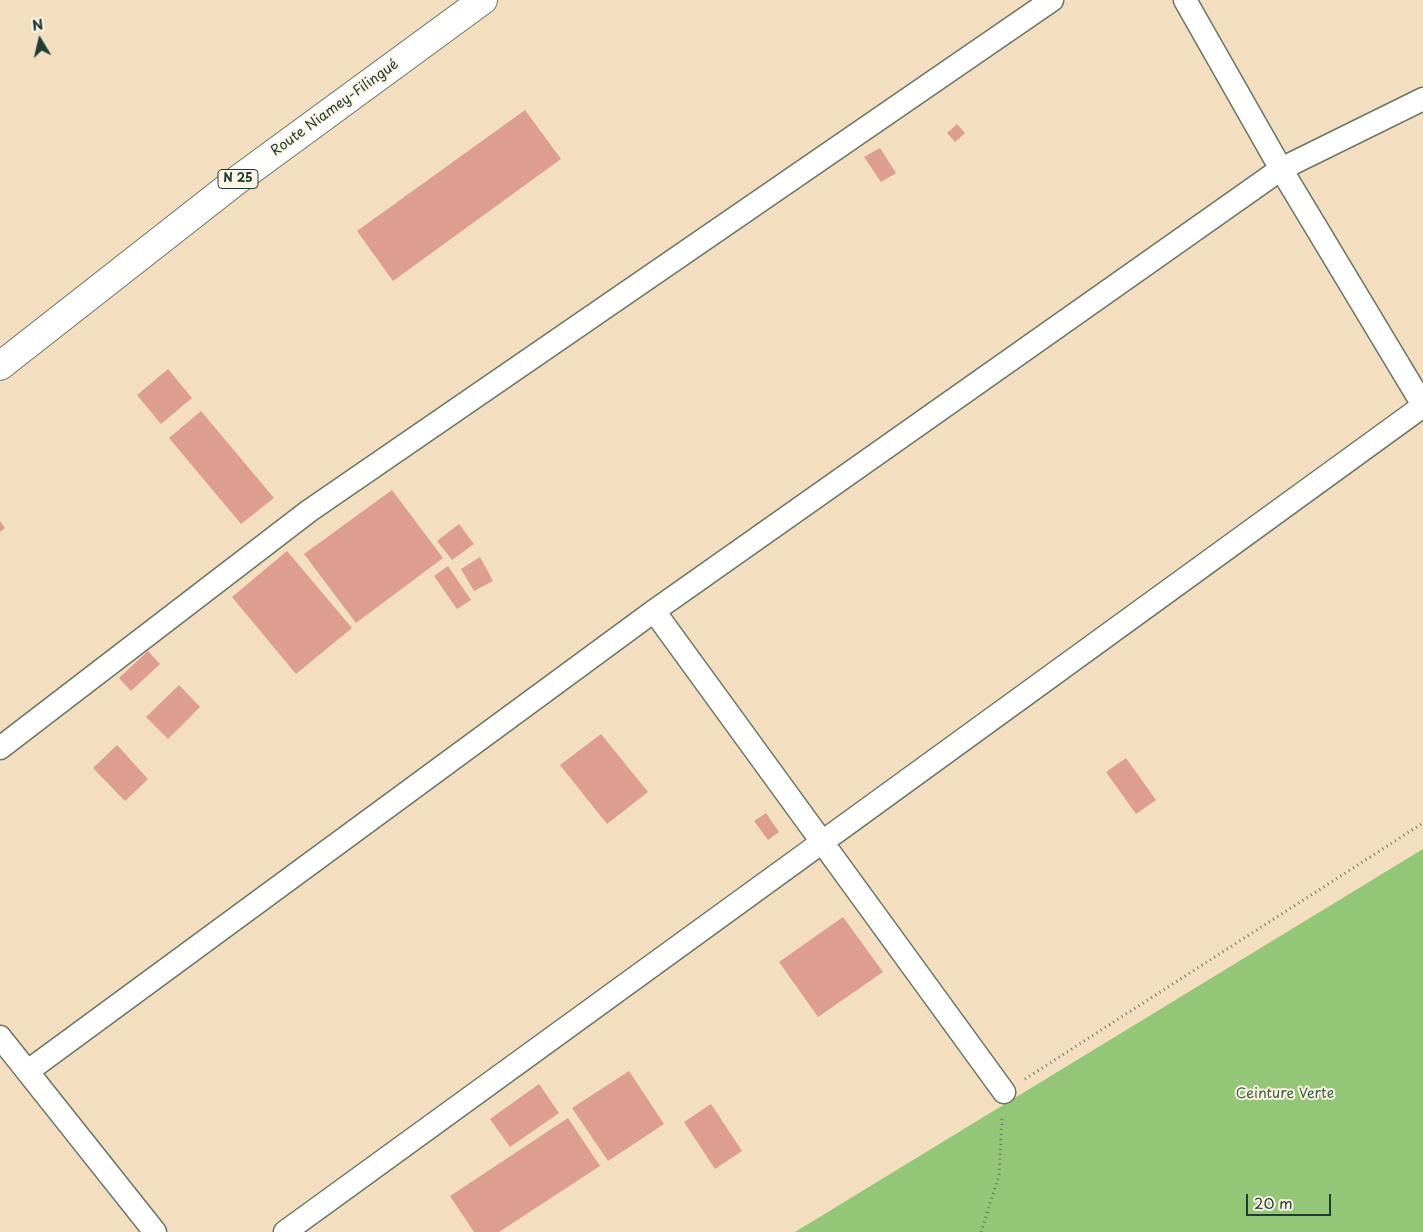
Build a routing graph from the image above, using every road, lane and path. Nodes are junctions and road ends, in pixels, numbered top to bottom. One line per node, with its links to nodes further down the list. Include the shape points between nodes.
1 (483, 0): 6 (main road, Route Niamey-Filingué / N 25, via 236,181)
2 (1052, 0): 9 (street, via 309,511)
3 (1185, 0): 5 (street)
4 (1423, 99): 5 (street)
5 (1281, 169): 7 (street); 8 (street)
6 (0, 366)
7 (1423, 406): 11 (street)
8 (654, 612): 11 (street); 13 (street)
9 (0, 748)
10 (1423, 823): 14 (path)
11 (822, 843): 14 (street); 16 (street)
12 (0, 1036): 13 (street)
13 (28, 1071): 15 (street)
14 (1004, 1092): 17 (path, via 999,1175)
15 (153, 1232)
16 (285, 1232)
17 (981, 1232)

